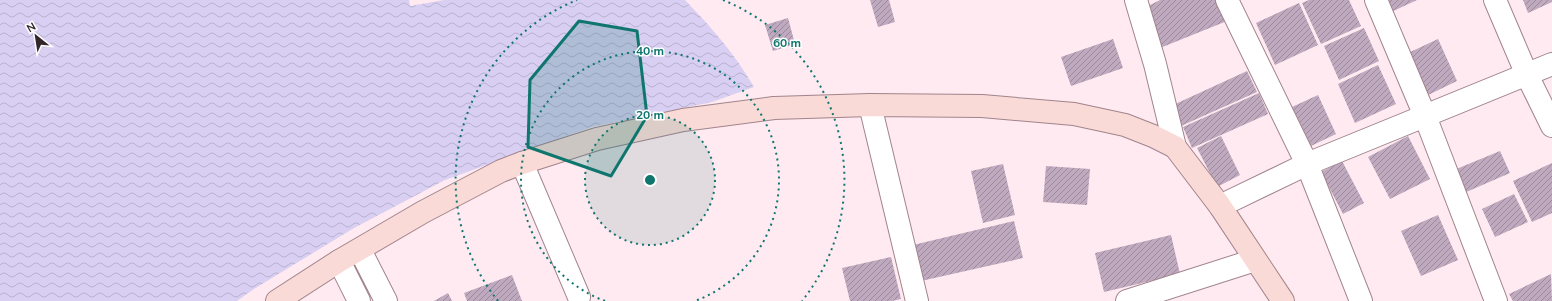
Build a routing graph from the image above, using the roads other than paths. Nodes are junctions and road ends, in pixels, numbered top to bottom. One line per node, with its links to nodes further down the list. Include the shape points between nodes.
1 (1136, 0): 10 (street)
2 (1227, 0): 12 (street)
3 (1376, 0): 8 (street)
4 (1495, 0): 6 (street)
5 (1552, 64): 6 (street)
6 (1527, 75): 8 (street); 9 (street)
7 (870, 104): 10 (main road, via 982,106 1074,114 1126,125); 11 (main road, via 774,108 684,120 597,139); 22 (street)
8 (1425, 116): 12 (street); 25 (street)
9 (1552, 126)
10 (1175, 147): 13 (main road)
11 (522, 163): 14 (main road, via 501,171 430,208); 17 (street)
12 (1307, 164): 13 (street); 24 (street)
13 (1220, 206): 15 (main road)
14 (360, 250): 16 (main road); 21 (street)
15 (1255, 260): 18 (street); 23 (main road)
16 (339, 262): 19 (main road); 20 (street)
17 (579, 297)
18 (1137, 300)
19 (278, 301)
20 (359, 301)
21 (386, 301)
22 (917, 301)
23 (1283, 301)
24 (1361, 301)
25 (1496, 301)

